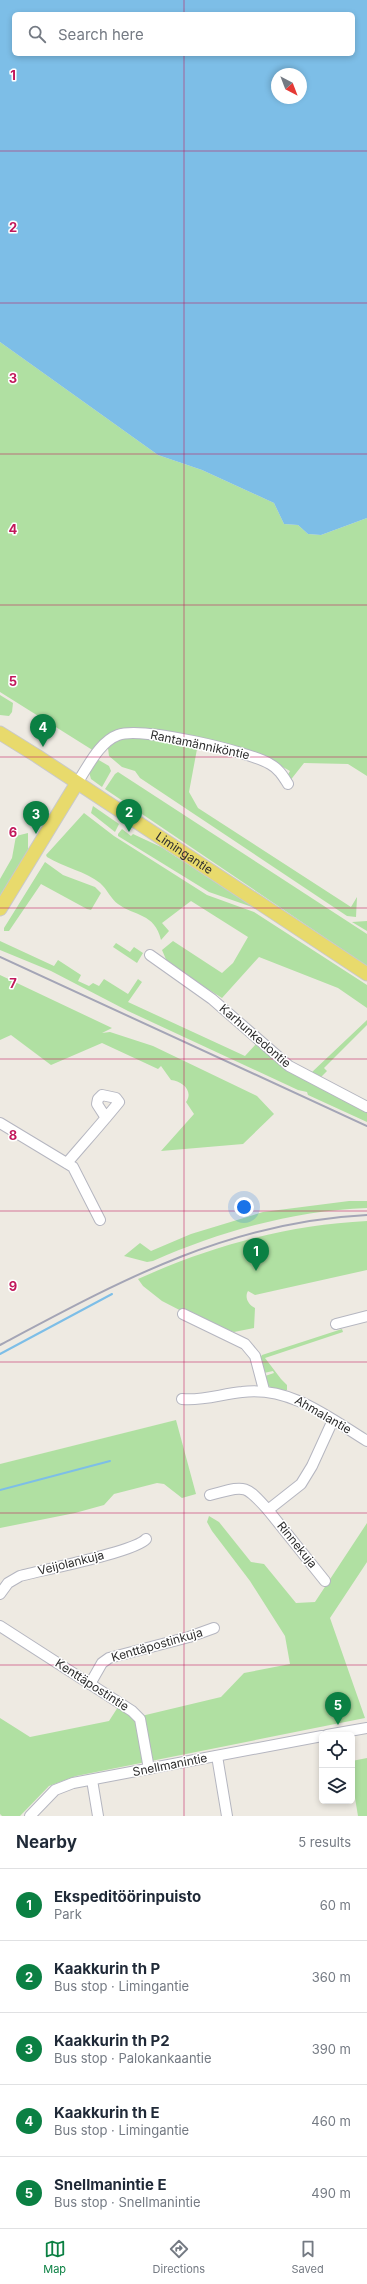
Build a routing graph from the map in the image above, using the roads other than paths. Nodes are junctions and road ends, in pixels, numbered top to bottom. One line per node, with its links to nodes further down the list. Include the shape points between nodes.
1 (0, 733): 2 (main road, Limingantie)
2 (77, 783): 3 (street, Rantamänniköntie, via 111,738 132,732 183,739 251,756 280,771); 4 (main road); 6 (main road, Limingantie)
3 (288, 784)
4 (0, 909)
5 (150, 955): 7 (street, Karhunkedontie, via 212,999 288,1066)
6 (367, 974)
7 (367, 1107)
8 (106, 1118): 10 (street)
9 (0, 1123): 10 (street)
10 (66, 1163): 11 (street, via 73,1167 78,1175)
11 (100, 1220)
12 (183, 1314): 15 (street, via 245,1344 255,1356)
13 (367, 1316): 14 (street)
14 (336, 1324)
15 (264, 1390): 16 (street, Ahmalantie, via 198,1401); 17 (street, Ahmalantie, via 288,1396)
16 (182, 1400)
17 (333, 1420): 18 (street, Ahmalantie); 20 (street, Rinnekuja, via 301,1484)
18 (367, 1441)
19 (210, 1495): 20 (street, Rinnekuja, via 238,1487 246,1488)
20 (268, 1510): 22 (street, Rinnekuja)
21 (146, 1539): 23 (street, Veijolankuja, via 141,1544 124,1549 20,1576 8,1583)
22 (325, 1581)
23 (0, 1594)
24 (0, 1626): 26 (street, Kenttäpostintie)
25 (214, 1628): 26 (street, Kenttäpostinkuja, via 108,1658 102,1663)
26 (90, 1684): 31 (street, Kenttäpostintie, via 140,1719)
27 (367, 1728): 28 (street)
28 (344, 1732)
29 (319, 1737): 30 (street, Snellmanintie)
30 (217, 1756): 31 (street, Snellmanintie); 35 (street)
31 (149, 1769): 32 (street, Snellmanintie)
32 (92, 1780): 33 (street, Snellmanintie, via 73,1783 55,1790); 34 (street)
33 (30, 1816)
34 (98, 1816)
35 (227, 1816)

